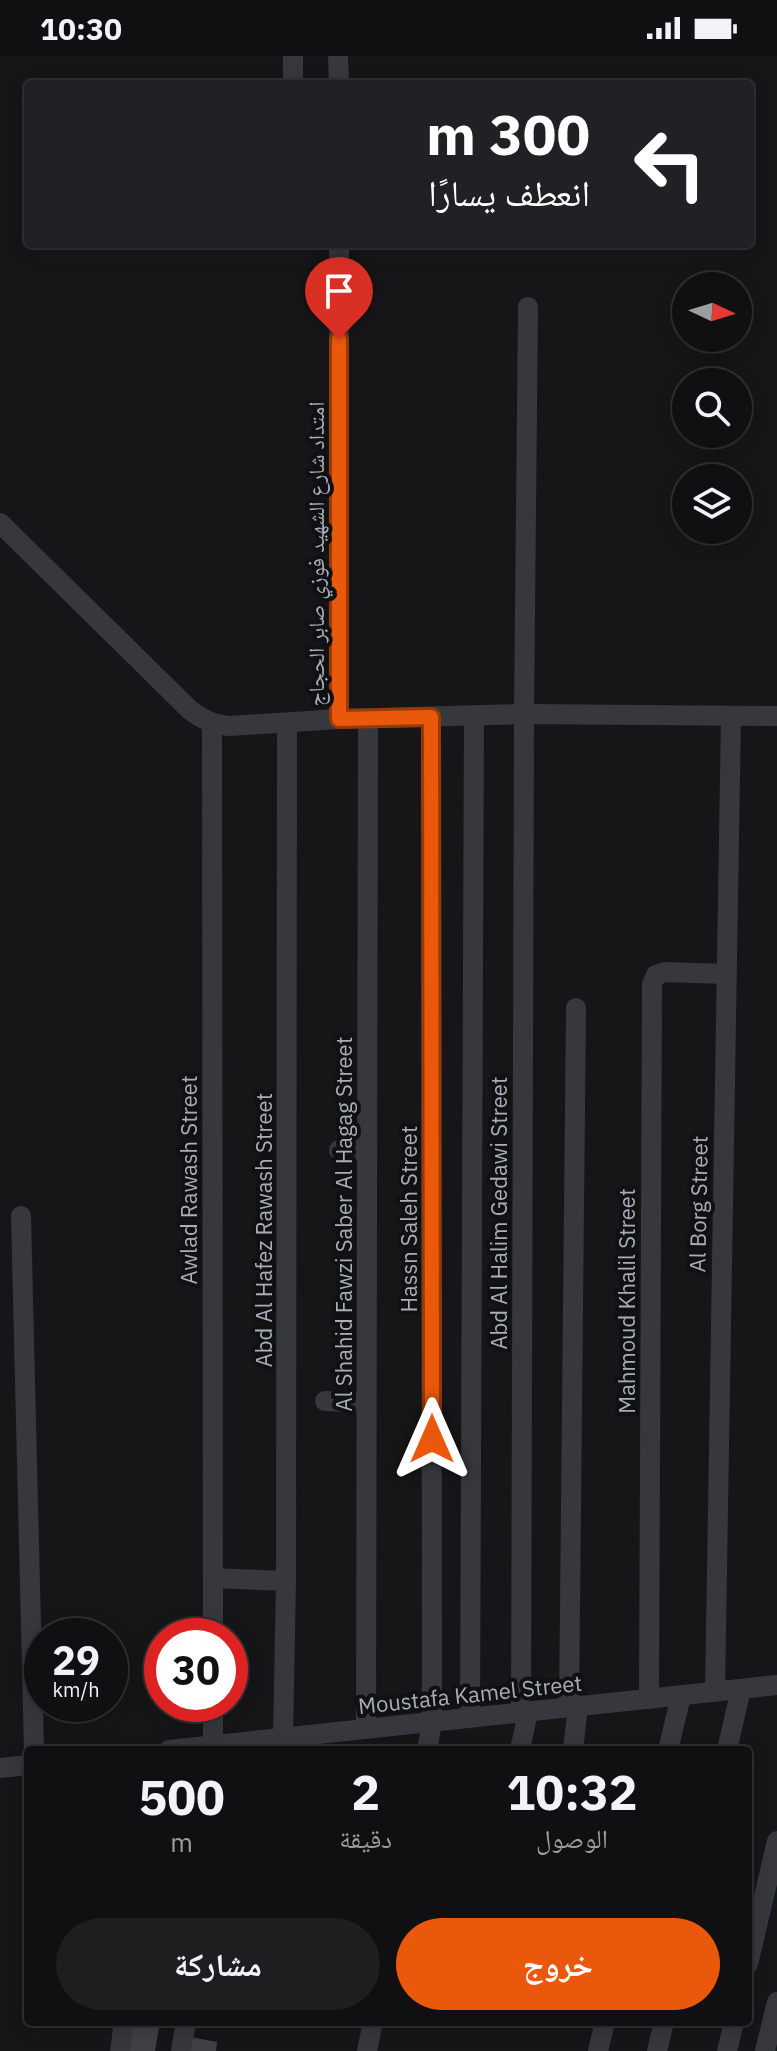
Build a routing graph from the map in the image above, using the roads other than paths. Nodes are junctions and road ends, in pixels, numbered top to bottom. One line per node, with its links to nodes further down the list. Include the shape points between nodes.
1 (293, 56): 3 (street)
2 (338, 56): 4 (street)
3 (293, 80)
4 (339, 80)
5 (339, 248): 13 (street, امتداد شارع الشهيد فوزي صابر الحجاج)
6 (528, 307): 8 (street, Abd Al Halim Gedawi Street)
7 (0, 523): 15 (street, via 190,710)
8 (524, 714): 9 (street); 10 (street); 33 (street, Abd Al Halim Gedawi Street)
9 (474, 716): 12 (street); 34 (street)
10 (731, 716): 11 (street); 17 (street, Al Borg Street)
11 (777, 716)
12 (431, 717): 14 (street); 36 (street, Hassn Saleh Street)
13 (339, 719): 14 (street); 16 (street)
14 (368, 719): 20 (street, Al Shahid Fawzi Saber Al Hagag Street)
15 (212, 723): 16 (street); 24 (street, Awlad Rawash Street)
16 (287, 723): 25 (street, Abd Al Hafez Rawash Street)
17 (726, 974): 29 (street, Al Borg Street); 31 (street, Mahmoud Khalil Street, via 665,972 652,984)
18 (576, 1008): 32 (street)
19 (339, 1150): 20 (street)
20 (367, 1150): 23 (street, Al Shahid Fawzi Saber Al Hagag Street)
21 (21, 1216): 40 (street)
22 (325, 1401): 23 (street)
23 (366, 1403): 37 (street, Al Shahid Fawzi Saber Al Hagag Street)
24 (213, 1578): 25 (street); 26 (street, Awlad Rawash Street)
25 (286, 1581): 38 (street, Abd Al Hafez Rawash Street)
26 (213, 1618)
27 (777, 1685): 28 (street, Moustafa Kamel Street)
28 (741, 1689): 29 (street, Moustafa Kamel Street); 48 (street)
29 (715, 1692): 30 (street, Moustafa Kamel Street)
30 (681, 1696): 31 (street, Moustafa Kamel Street); 47 (street)
31 (649, 1699): 32 (street, Moustafa Kamel Street)
32 (574, 1707): 33 (street, Moustafa Kamel Street); 46 (street)
33 (524, 1712): 34 (street, Moustafa Kamel Street); 45 (street, Abd Al Halim Gedawi Street)
34 (470, 1718): 36 (street, Moustafa Kamel Street)
35 (213, 1722): 39 (street)
36 (432, 1722): 37 (street, Moustafa Kamel Street); 44 (street, Hassn Saleh Street)
37 (366, 1729): 38 (street, Moustafa Kamel Street)
38 (283, 1738): 43 (street, Moustafa Kamel Street)
39 (213, 1745): 41 (street, Moustafa Kamel Street); 42 (street, Moustafa Kamel Street)
40 (34, 1746)
41 (204, 1746)
42 (224, 1746)
43 (239, 1746)
44 (428, 1746)
45 (520, 1746)
46 (573, 1746)
47 (669, 1746)
48 (728, 1746)
49 (24, 1765): 50 (street)
50 (0, 1768)
51 (777, 1841): 52 (street)
52 (752, 1947)
53 (776, 2015): 66 (street)
54 (123, 2026): 60 (street)
55 (185, 2026): 61 (street)
56 (372, 2026): 62 (street)
57 (604, 2026): 63 (street)
58 (663, 2026): 64 (street)
59 (733, 2026): 65 (street)
60 (120, 2051)
61 (181, 2051)
62 (367, 2051)
63 (598, 2051)
64 (657, 2051)
65 (727, 2051)
66 (765, 2051)

